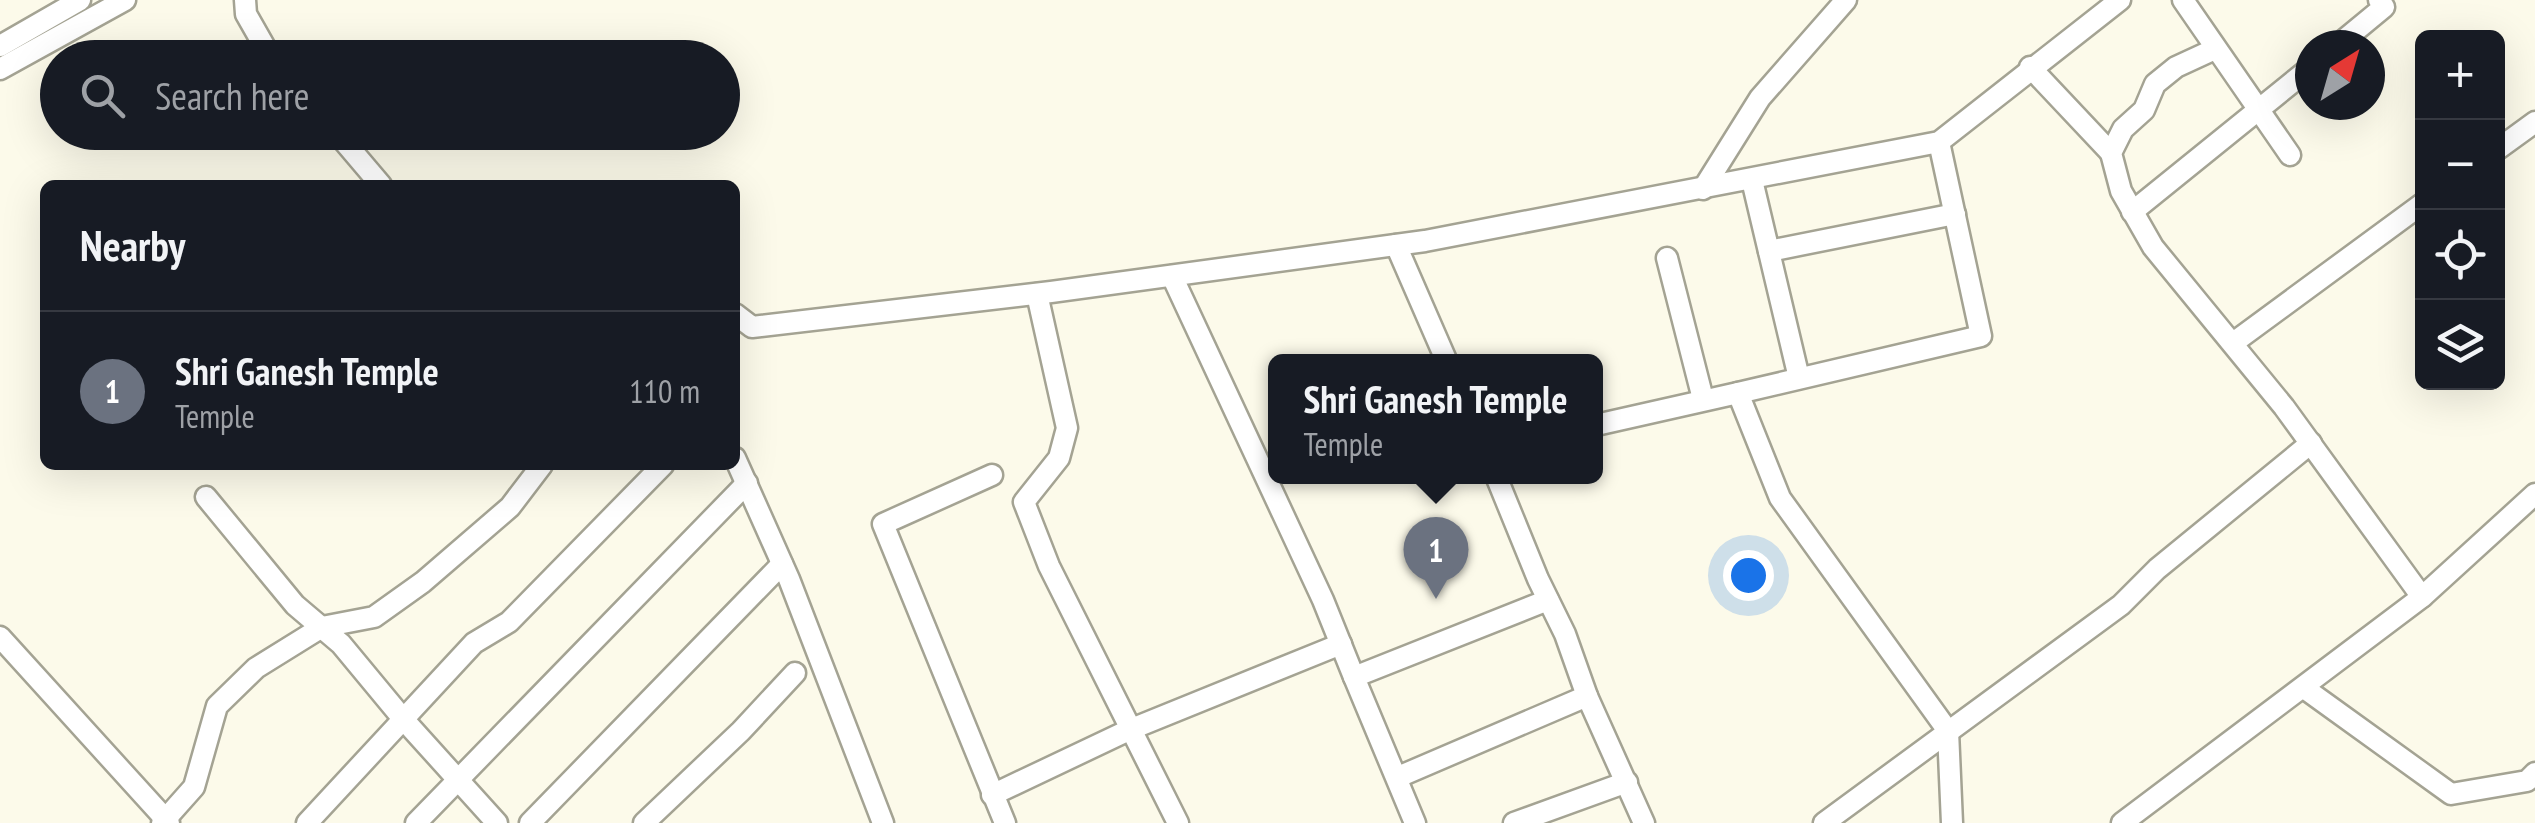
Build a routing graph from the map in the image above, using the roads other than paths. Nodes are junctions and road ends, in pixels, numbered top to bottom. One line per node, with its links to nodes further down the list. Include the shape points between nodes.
1 (80, 0): 11 (street)
2 (125, 0): 9 (street)
3 (245, 0): 10 (street)
4 (1846, 0): 26 (street, via 1760,98)
5 (2120, 0): 14 (street)
6 (2182, 0): 13 (street)
7 (2379, 0): 8 (street, via 2384,7)
8 (2356, 30)
9 (53, 40)
10 (261, 40)
11 (0, 46)
12 (40, 47): 15 (street)
13 (2216, 48): 17 (street); 22 (street, via 2155,84)
14 (2030, 67): 19 (street); 22 (street)
15 (0, 69)
16 (2295, 80): 17 (street)
17 (2259, 110): 23 (street); 28 (street)
18 (2535, 122): 20 (street)
19 (1939, 142): 25 (street); 29 (street)
20 (2505, 144)
21 (351, 150): 24 (street)
22 (2111, 154): 28 (street)
23 (2290, 155)
24 (377, 180)
25 (1752, 180): 26 (street); 31 (street)
26 (1703, 189): 30 (street)
27 (2415, 209): 36 (street)
28 (2132, 212): 36 (street)
29 (1955, 214): 31 (street); 38 (street, via 1981,336)
30 (1396, 245): 33 (street); 37 (street)
31 (1769, 251): 38 (street)
32 (1667, 258): 40 (street)
33 (1172, 276): 34 (street); 56 (street)
34 (1037, 294): 35 (street, via 752,328); 62 (street, via 1067,428 1059,458 1024,502)
35 (740, 318)
36 (2232, 344): 42 (street)
37 (1444, 354)
38 (1799, 378): 39 (street)
39 (1738, 393): 40 (street); 63 (street, via 1780,498)
40 (1703, 399): 41 (street)
41 (1603, 423)
42 (2311, 443): 52 (street); 63 (street, via 2156,569 2122,605)
43 (740, 468): 47 (street)
44 (538, 470): 54 (street, via 510,507 423,582 374,617)
45 (659, 470): 61 (street, via 509,622 474,643)
46 (992, 476): 68 (street, via 882,524)
47 (747, 483): 51 (street); 66 (street)
48 (1499, 484): 53 (street)
49 (206, 497): 54 (street)
50 (2534, 498): 52 (street)
51 (782, 564): 73 (street); 75 (street)
52 (2422, 597): 59 (street)
53 (1548, 600): 58 (street); 60 (street)
54 (322, 628): 61 (street); 69 (street, via 256,668 217,706 194,787)
55 (0, 636): 69 (street)
56 (1341, 644): 58 (street); 62 (street)
57 (795, 673): 74 (street)
58 (1354, 677): 65 (street)
59 (2304, 688): 64 (street, via 2451,794 2527,781); 83 (street)
60 (1587, 696): 65 (street); 67 (street)
61 (404, 720): 66 (street); 70 (street)
62 (1129, 730): 68 (street); 77 (street)
63 (1948, 731): 81 (street); 82 (street)
64 (2535, 773)
65 (1398, 777): 78 (street)
66 (458, 780): 71 (street); 72 (street)
67 (1627, 782): 79 (street); 80 (street)
68 (992, 795): 76 (street)
69 (166, 822)
70 (307, 823)
71 (416, 823)
72 (497, 823)
73 (530, 823)
74 (644, 823)
75 (883, 823)
76 (1004, 823)
77 (1178, 823)
78 (1415, 823)
79 (1514, 823)
80 (1644, 823)
81 (1824, 823)
82 (1952, 823)
83 (2122, 823)

